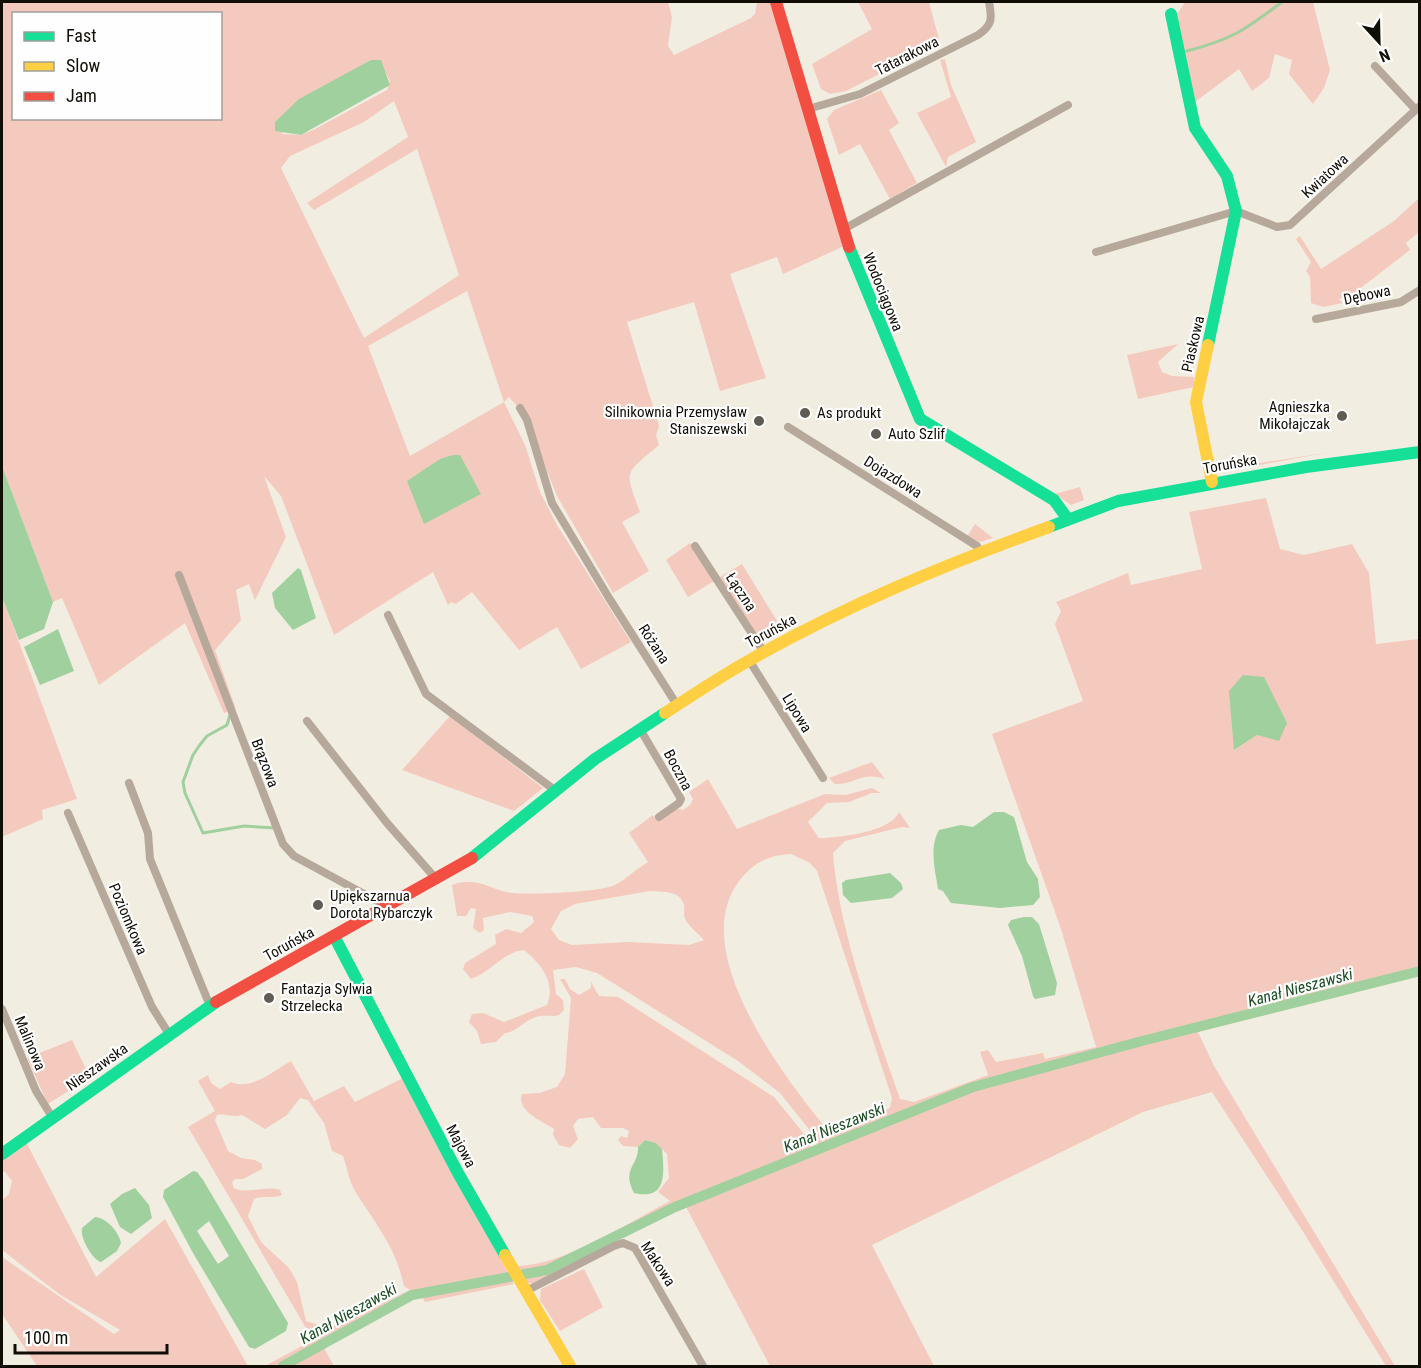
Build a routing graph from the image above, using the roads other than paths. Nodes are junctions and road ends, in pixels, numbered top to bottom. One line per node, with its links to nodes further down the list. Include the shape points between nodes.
1 (776, 2): 7 (main road, Wodociągowa)
2 (989, 2): 7 (street, Tatarakowa, via 989,27 978,35 860,94)
3 (1171, 14): 8 (main road, Piaskowa, via 1192,118 1227,176)
4 (1375, 66): 6 (street)
5 (1068, 105): 9 (street)
6 (1417, 107): 8 (street, Kwiatowa, via 1290,225 1277,227)
7 (808, 109): 9 (main road, Wodociągowa)
8 (1236, 211): 10 (street); 16 (main road, Piaskowa, via 1196,402)
9 (842, 230): 17 (main road, Wodociągowa, via 920,418 1054,500)
10 (1096, 252)
11 (1419, 290): 12 (street, Dębowa, via 1401,302)
12 (1316, 320)
13 (520, 408): 24 (street, Różana, via 552,503)
14 (788, 427): 19 (street, Dojazdowa, via 977,546)
15 (1419, 452): 16 (main road, Toruńska)
16 (1212, 482): 17 (main road, Toruńska, via 1118,501)
17 (1067, 518): 19 (main road, Toruńska)
18 (695, 546): 22 (street, Łączna)
19 (980, 552): 22 (main road, Toruńska, via 834,615)
20 (179, 575): 33 (street, Brązowa, via 282,844 294,856)
21 (388, 615): 29 (street, via 426,694)
22 (764, 652): 23 (main road, Toruńska)
23 (749, 660): 24 (main road, Toruńska); 27 (street, Lipowa)
24 (677, 705): 26 (main road, Toruńska)
25 (307, 722): 32 (street)
26 (640, 729): 29 (main road, Toruńska); 31 (street, Boczna, via 681,799)
27 (823, 778)
28 (129, 783): 35 (street, via 148,833 150,859)
29 (556, 791): 32 (main road, Toruńska, via 490,846)
30 (68, 813): 37 (street, Poziomkowa, via 152,1007)
31 (659, 817)
32 (437, 880): 33 (main road, Toruńska)
33 (388, 907): 34 (main road, Toruńska)
34 (334, 936): 35 (main road, Toruńska); 40 (main road, Majowa, via 372,1000 462,1180)
35 (210, 1006): 37 (main road, Nieszawska)
36 (2, 1009): 38 (street, Malinowa, via 36,1091)
37 (169, 1034): 38 (main road, Nieszawska)
38 (52, 1118): 39 (main road, Nieszawska)
39 (2, 1154)
40 (523, 1286): 41 (main road, Majowa); 42 (street, Makowa, via 614,1246 629,1244 635,1248)
41 (570, 1366)
42 (703, 1366)

